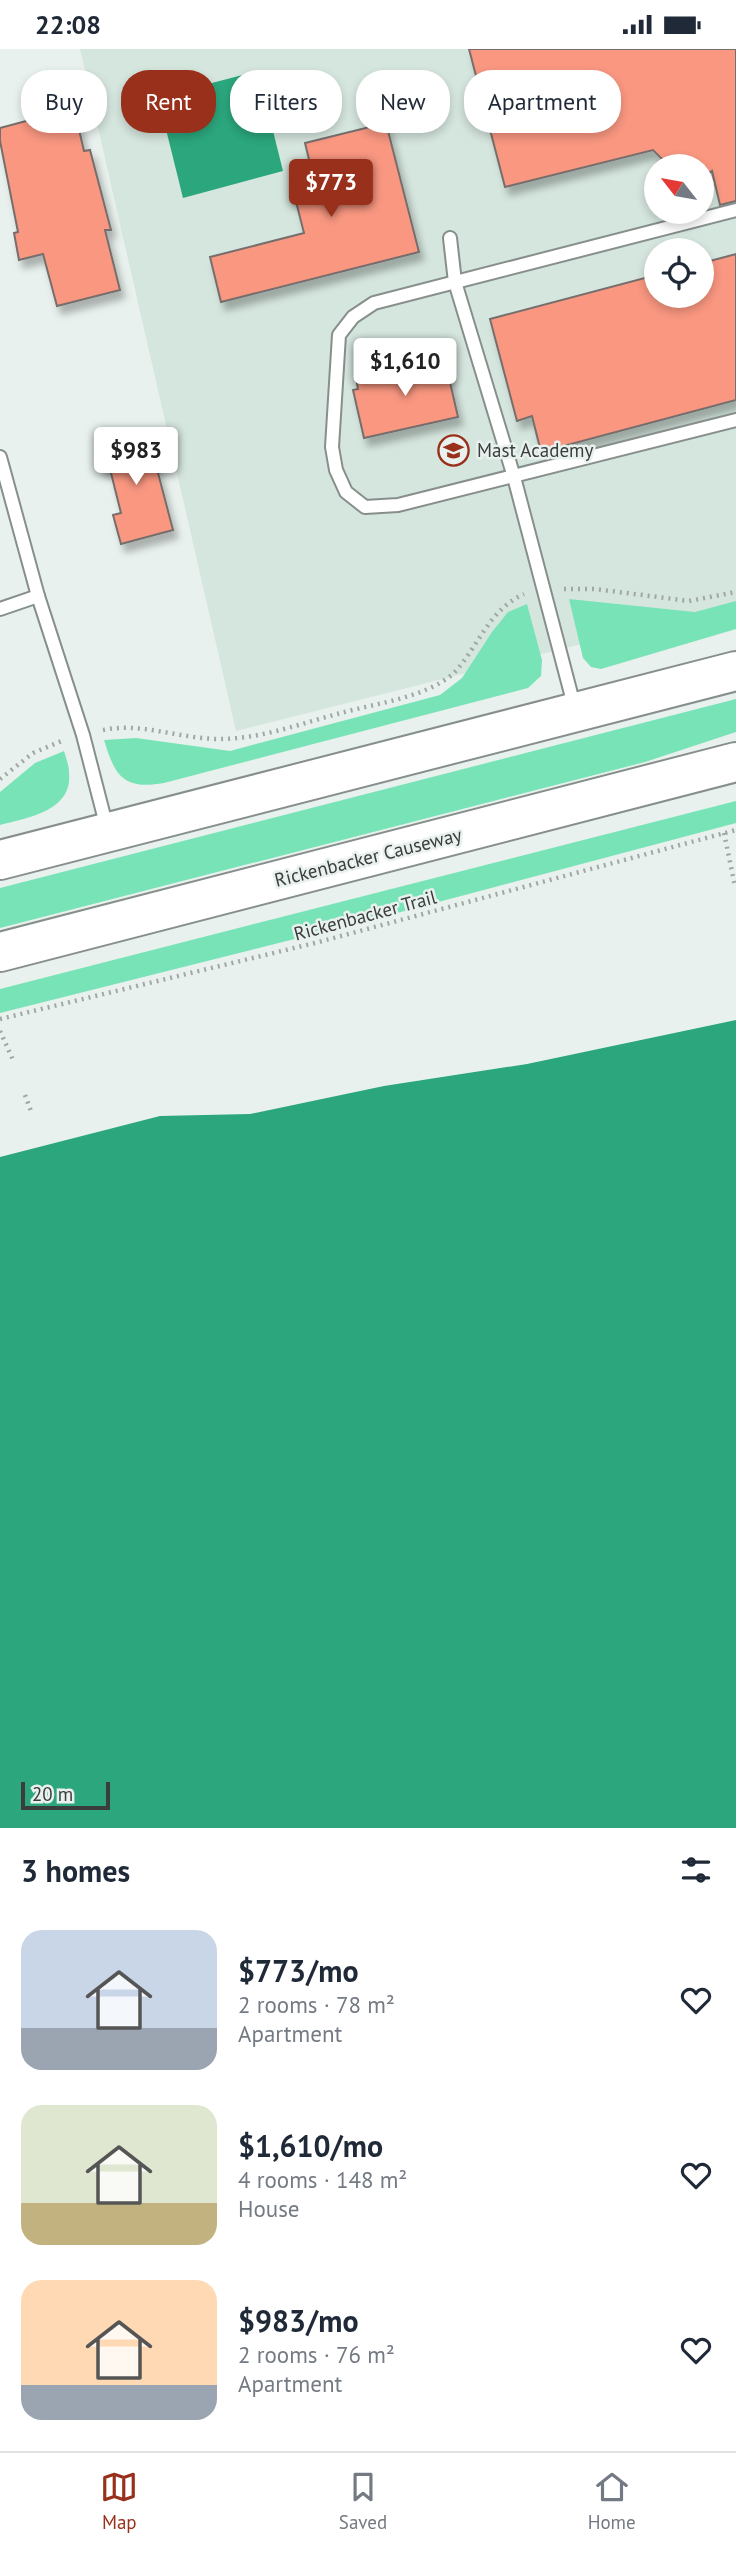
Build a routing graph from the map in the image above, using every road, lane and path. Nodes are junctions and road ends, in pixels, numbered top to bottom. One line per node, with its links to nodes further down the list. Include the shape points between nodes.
1 (736, 210): 3 (lane)
2 (450, 239): 3 (lane)
3 (455, 282): 6 (lane); 6 (lane, via 374,303 354,317 340,335 332,447 336,470 346,492 365,507 398,505)
4 (736, 420): 6 (lane)
5 (0, 457): 10 (lane)
6 (514, 477): 13 (lane)
7 (569, 588): 8 (path, via 690,601)
8 (736, 592)
9 (525, 594): 14 (path, via 496,614 453,674 419,691 238,738)
10 (38, 596): 11 (lane); 19 (lane, via 83,735)
11 (0, 609)
12 (736, 671): 13 (main road)
13 (576, 713): 19 (main road)
14 (104, 729)
15 (61, 741): 17 (path, via 33,753)
16 (736, 762): 23 (main road, Rickenbacker Causeway)
17 (0, 779)
18 (736, 830): 20 (path, Rickenbacker Trail)
19 (108, 832): 21 (main road)
20 (724, 833): 22 (path); 24 (path, Rickenbacker Trail, via 316,943)
21 (0, 860)
22 (735, 886)
23 (0, 952)
24 (0, 1019)
25 (0, 1031): 26 (path)
26 (13, 1060)
27 (25, 1095): 28 (path)
28 (32, 1114)

